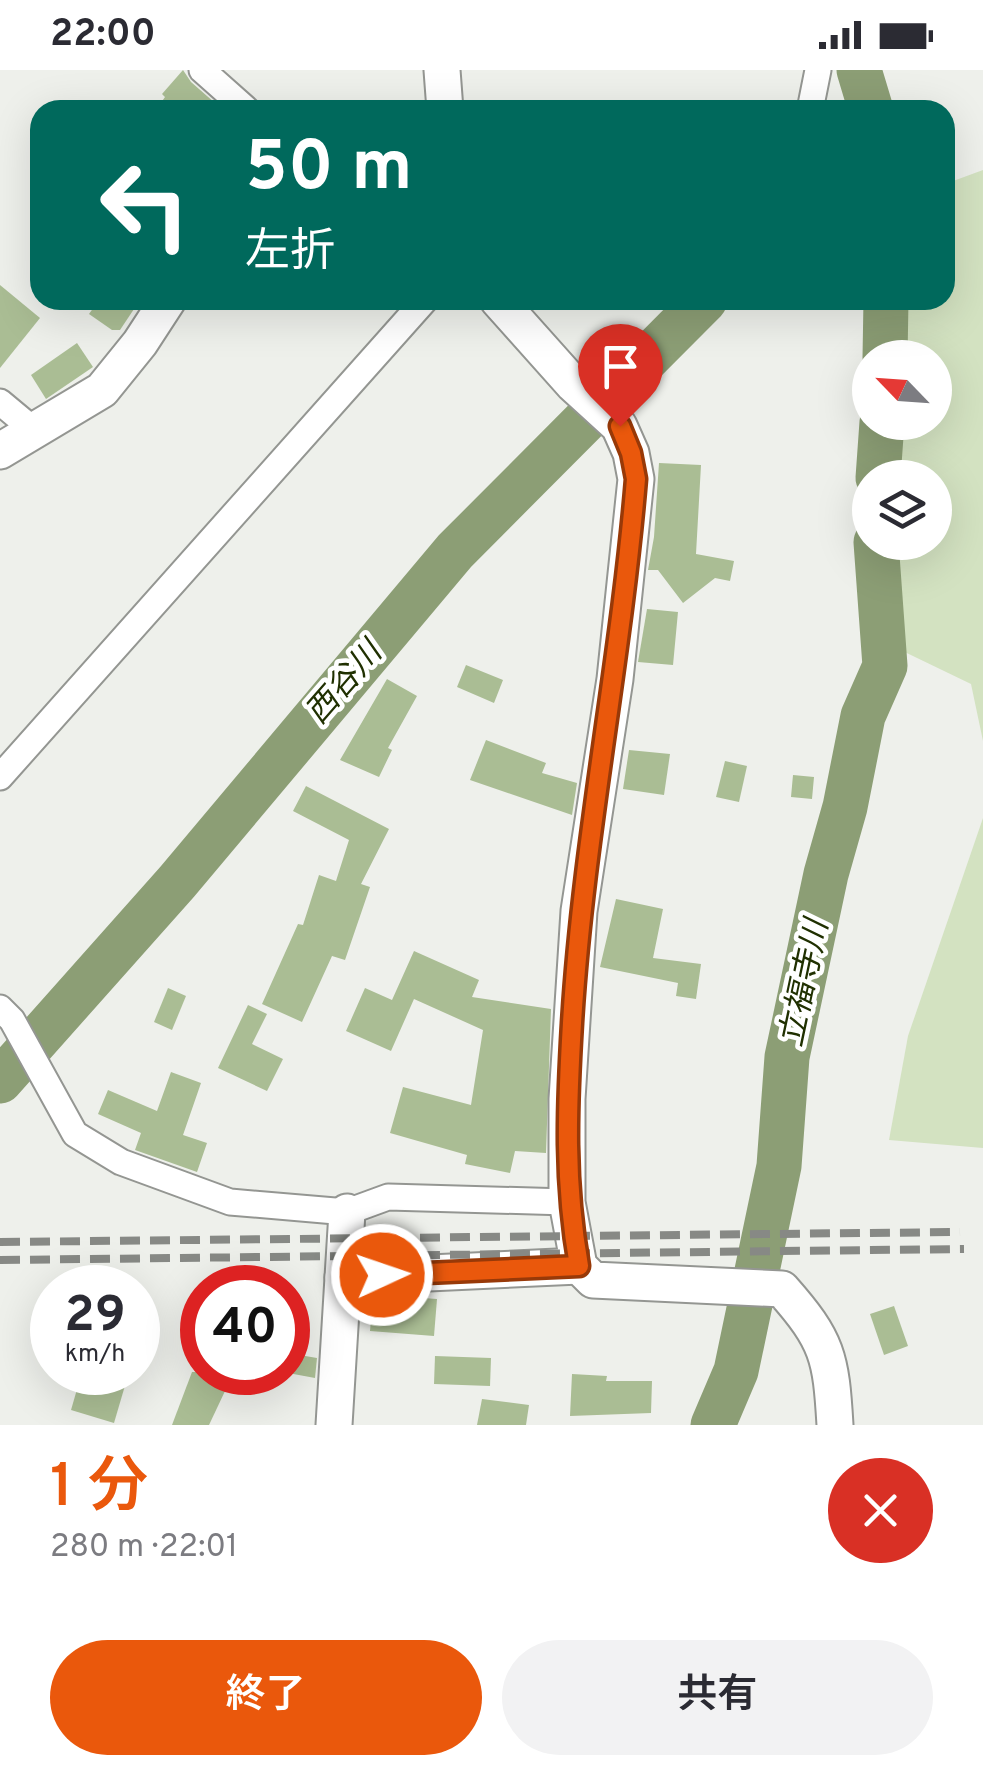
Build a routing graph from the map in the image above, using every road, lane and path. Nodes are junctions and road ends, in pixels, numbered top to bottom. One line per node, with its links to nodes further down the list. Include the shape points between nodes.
1 (202, 70): 3 (street)
2 (818, 70): 4 (street)
3 (236, 100)
4 (812, 100)
5 (162, 310): 9 (street, via 102,390)
6 (416, 310): 11 (street)
7 (507, 310): 13 (street, via 572,384 620,426 636,479 615,680 579,911)
8 (0, 402): 9 (street)
9 (36, 432): 10 (street)
10 (0, 451)
11 (0, 777)
12 (6, 1014): 14 (street, via 74,1134 120,1162 230,1202)
13 (567, 1202): 14 (street, via 388,1197); 15 (street)
14 (347, 1212): 16 (street)
15 (579, 1266): 16 (street); 18 (street, via 593,1280 782,1289 814,1325 832,1369)
16 (343, 1277): 17 (street)
17 (334, 1425)
18 (835, 1425)

